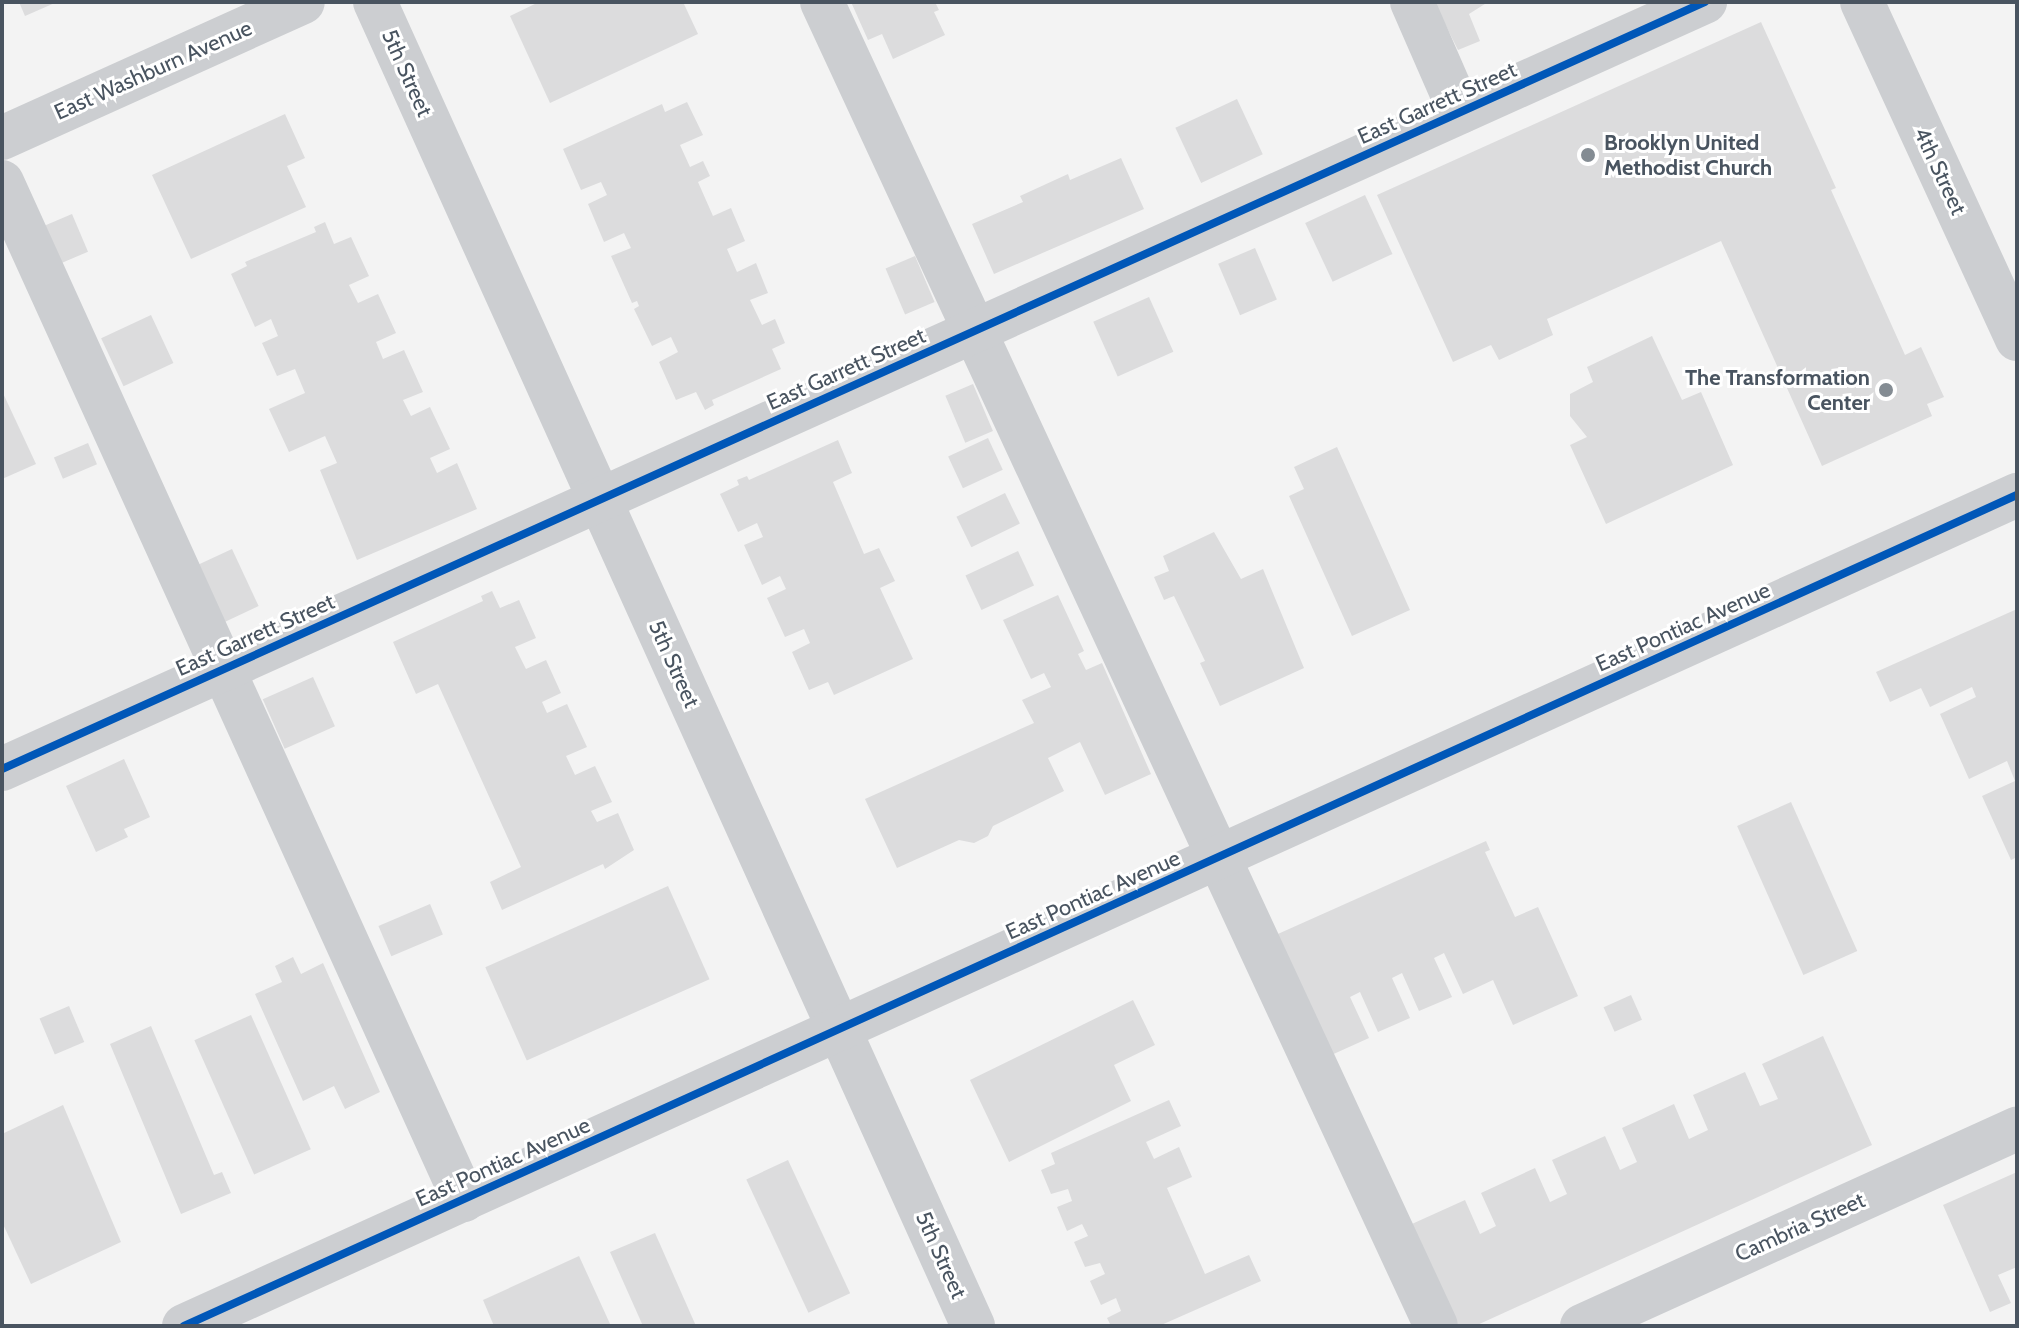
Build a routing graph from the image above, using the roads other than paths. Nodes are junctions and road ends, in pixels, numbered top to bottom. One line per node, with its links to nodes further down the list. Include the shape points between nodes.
1 (303, 2): 8 (street, East Washburn Avenue)
2 (375, 2): 13 (street, 5th Street)
3 (822, 2): 10 (street)
4 (1412, 2): 7 (street)
5 (1705, 2): 7 (street, East Garrett Street)
6 (1862, 2): 11 (street, 4th Street)
7 (1460, 112): 10 (street, East Garrett Street)
8 (2, 138)
9 (2, 182): 14 (street)
10 (974, 331): 13 (street, East Garrett Street); 16 (street)
11 (2017, 339)
12 (2017, 495): 16 (street, East Pontiac Avenue)
13 (600, 500): 14 (street, East Garrett Street); 17 (street, 5th Street)
14 (222, 670): 15 (street, East Garrett Street); 19 (street)
15 (2, 769)
16 (1218, 858): 17 (street, East Pontiac Avenue); 22 (street)
17 (840, 1030): 19 (street, East Pontiac Avenue); 21 (street, 5th Street)
18 (2017, 1129): 23 (street, Cambria Street)
19 (464, 1200): 20 (street, East Pontiac Avenue)
20 (184, 1326)
21 (973, 1326)
22 (1436, 1326)
23 (1582, 1326)

